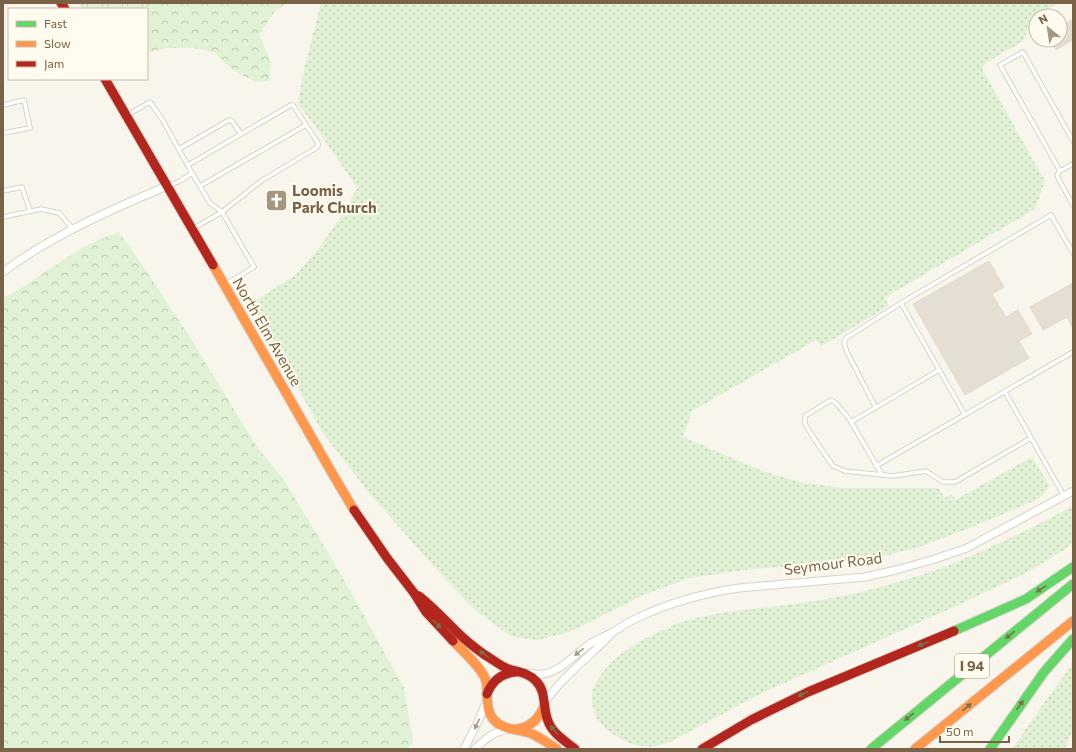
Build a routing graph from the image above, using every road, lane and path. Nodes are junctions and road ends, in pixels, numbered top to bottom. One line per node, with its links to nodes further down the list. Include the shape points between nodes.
1 (106, 80): 3 (main road, North Elm Avenue)
2 (3, 106): 5 (lane, via 24,100 30,128)
3 (126, 116): 8 (lane, via 150,102); 13 (main road, North Elm Avenue)
4 (306, 125): 6 (lane, via 291,105); 14 (lane); 18 (lane, via 318,146 261,181)
5 (3, 133)
6 (241, 134): 8 (lane, via 229,120); 10 (lane)
7 (1073, 141): 11 (lane, via 1023,52 1000,65)
8 (179, 149): 10 (lane)
9 (1073, 164): 11 (lane)
10 (188, 165): 12 (lane)
11 (1060, 171): 16 (lane, via 1058,178)
12 (192, 173): 13 (lane); 14 (lane)
13 (167, 186): 20 (street); 21 (main road, North Elm Avenue)
14 (200, 186): 18 (lane, via 210,203)
15 (3, 191): 17 (lane, via 22,187)
16 (1073, 205)
17 (30, 211): 19 (lane); 20 (lane, via 40,208 59,213)
18 (222, 212): 21 (lane); 24 (lane, via 254,267)
19 (3, 218)
20 (73, 229): 23 (street)
21 (192, 229): 24 (main road, North Elm Avenue)
22 (1073, 253): 25 (lane, via 1051,215)
23 (3, 272)
24 (225, 285): 39 (main road, North Elm Avenue, via 343,492)
25 (901, 303): 27 (lane); 29 (lane, via 846,338 844,343)
26 (1073, 352): 28 (lane)
27 (939, 370): 29 (lane); 30 (lane)
28 (1004, 392): 30 (lane); 32 (lane)
29 (876, 408): 31 (lane)
30 (965, 415): 33 (lane)
31 (851, 422): 33 (lane); 34 (lane, via 831,400 805,416 805,424 833,466 845,471)
32 (1030, 438): 34 (lane, via 955,482 942,482 926,471 893,476); 36 (lane)
33 (876, 466): 34 (lane)
34 (882, 474)
35 (1073, 491): 36 (street, Seymour Road)
36 (1064, 496): 41 (street, Seymour Road, via 967,548 935,559 865,577 728,589 683,600)
37 (1073, 567): 51 (main road, one-way to 51, via 1014,604 808,692 751,720)
38 (1073, 584): 52 (main road, I 94, one-way to 52)
39 (414, 593): 43 (main road, North Elm Avenue, one-way to 39, via 506,668 476,648 432,606); 44 (main road, North Elm Avenue, one-way to 44, via 430,618 480,669 486,679)
40 (1073, 621): 53 (main road, I 94, one-way to 40)
41 (612, 632): 43 (street, Seymour Road, one-way to 43, via 597,639 550,672); 45 (street, Seymour Road, via 562,681)
42 (1073, 639): 54 (main road, one-way to 42, via 1044,672)
43 (518, 672): 44 (main road, via 507,673 497,678 490,687); 45 (main road, North Elm Avenue, via 537,681 543,691)
44 (487, 698): 46 (main road, North Elm Avenue, via 492,718); 47 (street, one-way to 47)
45 (544, 704): 46 (main road, Seymour Road, via 540,717 532,724 522,729); 50 (main road, North Elm Avenue, one-way to 45, via 550,726)
46 (511, 729): 48 (street, via 489,736); 49 (main road, North Elm Avenue, via 533,734)
47 (464, 749)
48 (474, 749)
49 (557, 749)
50 (575, 749)
51 (702, 749)
52 (871, 749)
53 (915, 749)
54 (990, 749)

